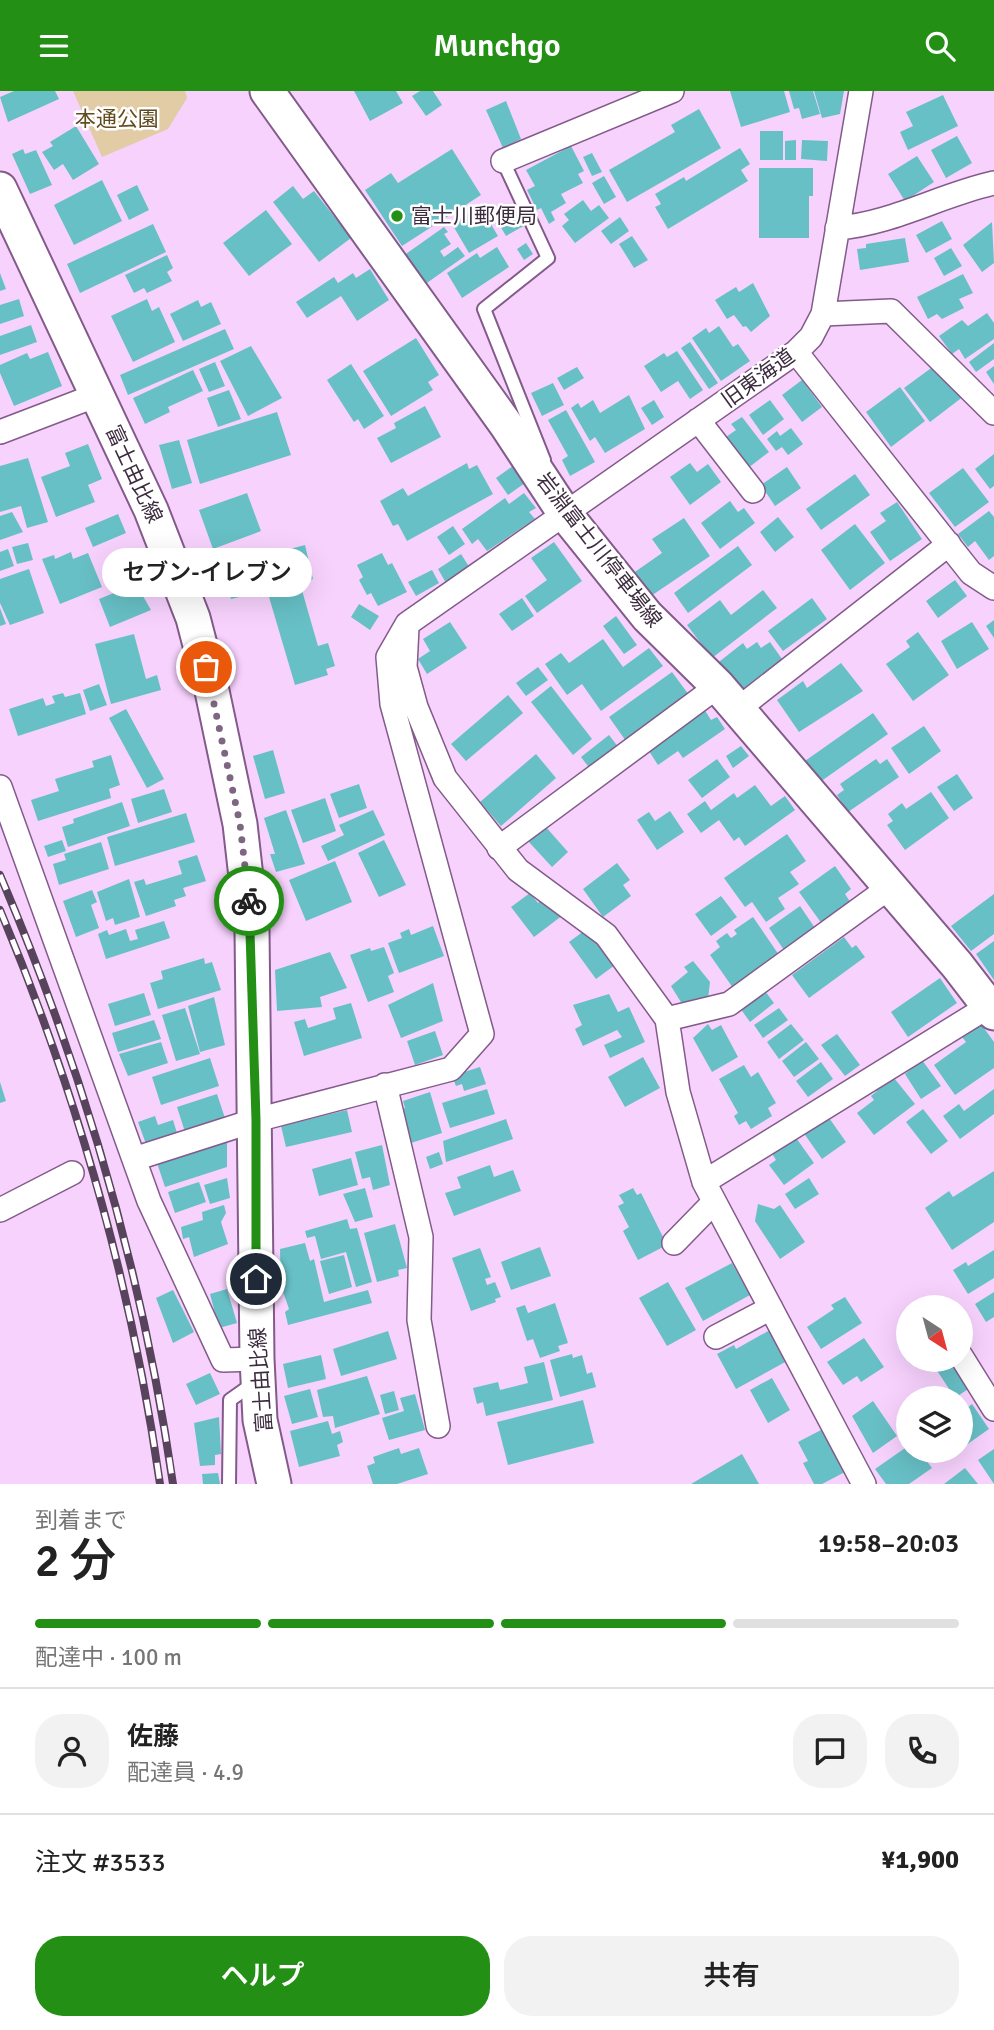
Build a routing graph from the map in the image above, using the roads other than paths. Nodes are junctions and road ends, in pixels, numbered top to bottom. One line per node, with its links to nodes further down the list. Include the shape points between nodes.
1 (267, 91): 16 (main road, 岩淵富士川停車場線, via 508,426)
2 (672, 91): 4 (street)
3 (861, 91): 8 (street, 旧東海道)
4 (644, 96): 5 (street)
5 (503, 161): 16 (lane, via 548,258 484,309 539,442)
6 (994, 183): 8 (street, via 866,226)
7 (0, 189): 11 (main road, 富士由比線)
8 (837, 228): 9 (street, 旧東海道)
9 (823, 314): 10 (street, 旧東海道, via 811,337); 12 (street, via 891,311)
10 (796, 352): 13 (street, 旧東海道); 17 (street)
11 (97, 395): 14 (street); 27 (main road, 富士由比線, via 177,571 212,691 240,824 252,930)
12 (994, 413)
13 (698, 421): 15 (street); 16 (street, 旧東海道)
14 (0, 432)
15 (753, 491)
16 (561, 509): 19 (street, 旧東海道); 20 (main road, 岩淵富士川停車場線, via 647,616)
17 (949, 544): 18 (street, via 971,573); 20 (street)
18 (994, 589)
19 (407, 624): 22 (street, via 405,667 445,778); 26 (street, via 388,657 392,704 482,1034 451,1069)
20 (728, 698): 22 (street); 23 (main road, 岩淵富士川停車場線)
21 (0, 787): 28 (street)
22 (499, 848): 25 (street, via 518,870 606,935)
23 (890, 887): 24 (main road, 岩淵富士川停車場線); 25 (street, via 729,1005)
24 (992, 1008): 30 (street)
25 (667, 1019): 30 (street, via 678,1092)
26 (385, 1085): 27 (street); 38 (street, via 421,1237 419,1321)
27 (256, 1120): 28 (street); 36 (main road, 富士由比線)
28 (134, 1159): 36 (street, via 223,1360)
29 (72, 1173): 31 (street)
30 (709, 1192): 32 (street); 33 (street)
31 (0, 1210)
32 (674, 1243)
33 (771, 1308): 34 (street); 41 (street)
34 (716, 1337)
35 (971, 1372): 37 (street)
36 (258, 1374): 39 (lane, via 230,1400); 40 (main road, 富士由比線, via 260,1420)
37 (994, 1409)
38 (438, 1426)
39 (229, 1484)
40 (274, 1484)
41 (864, 1484)

